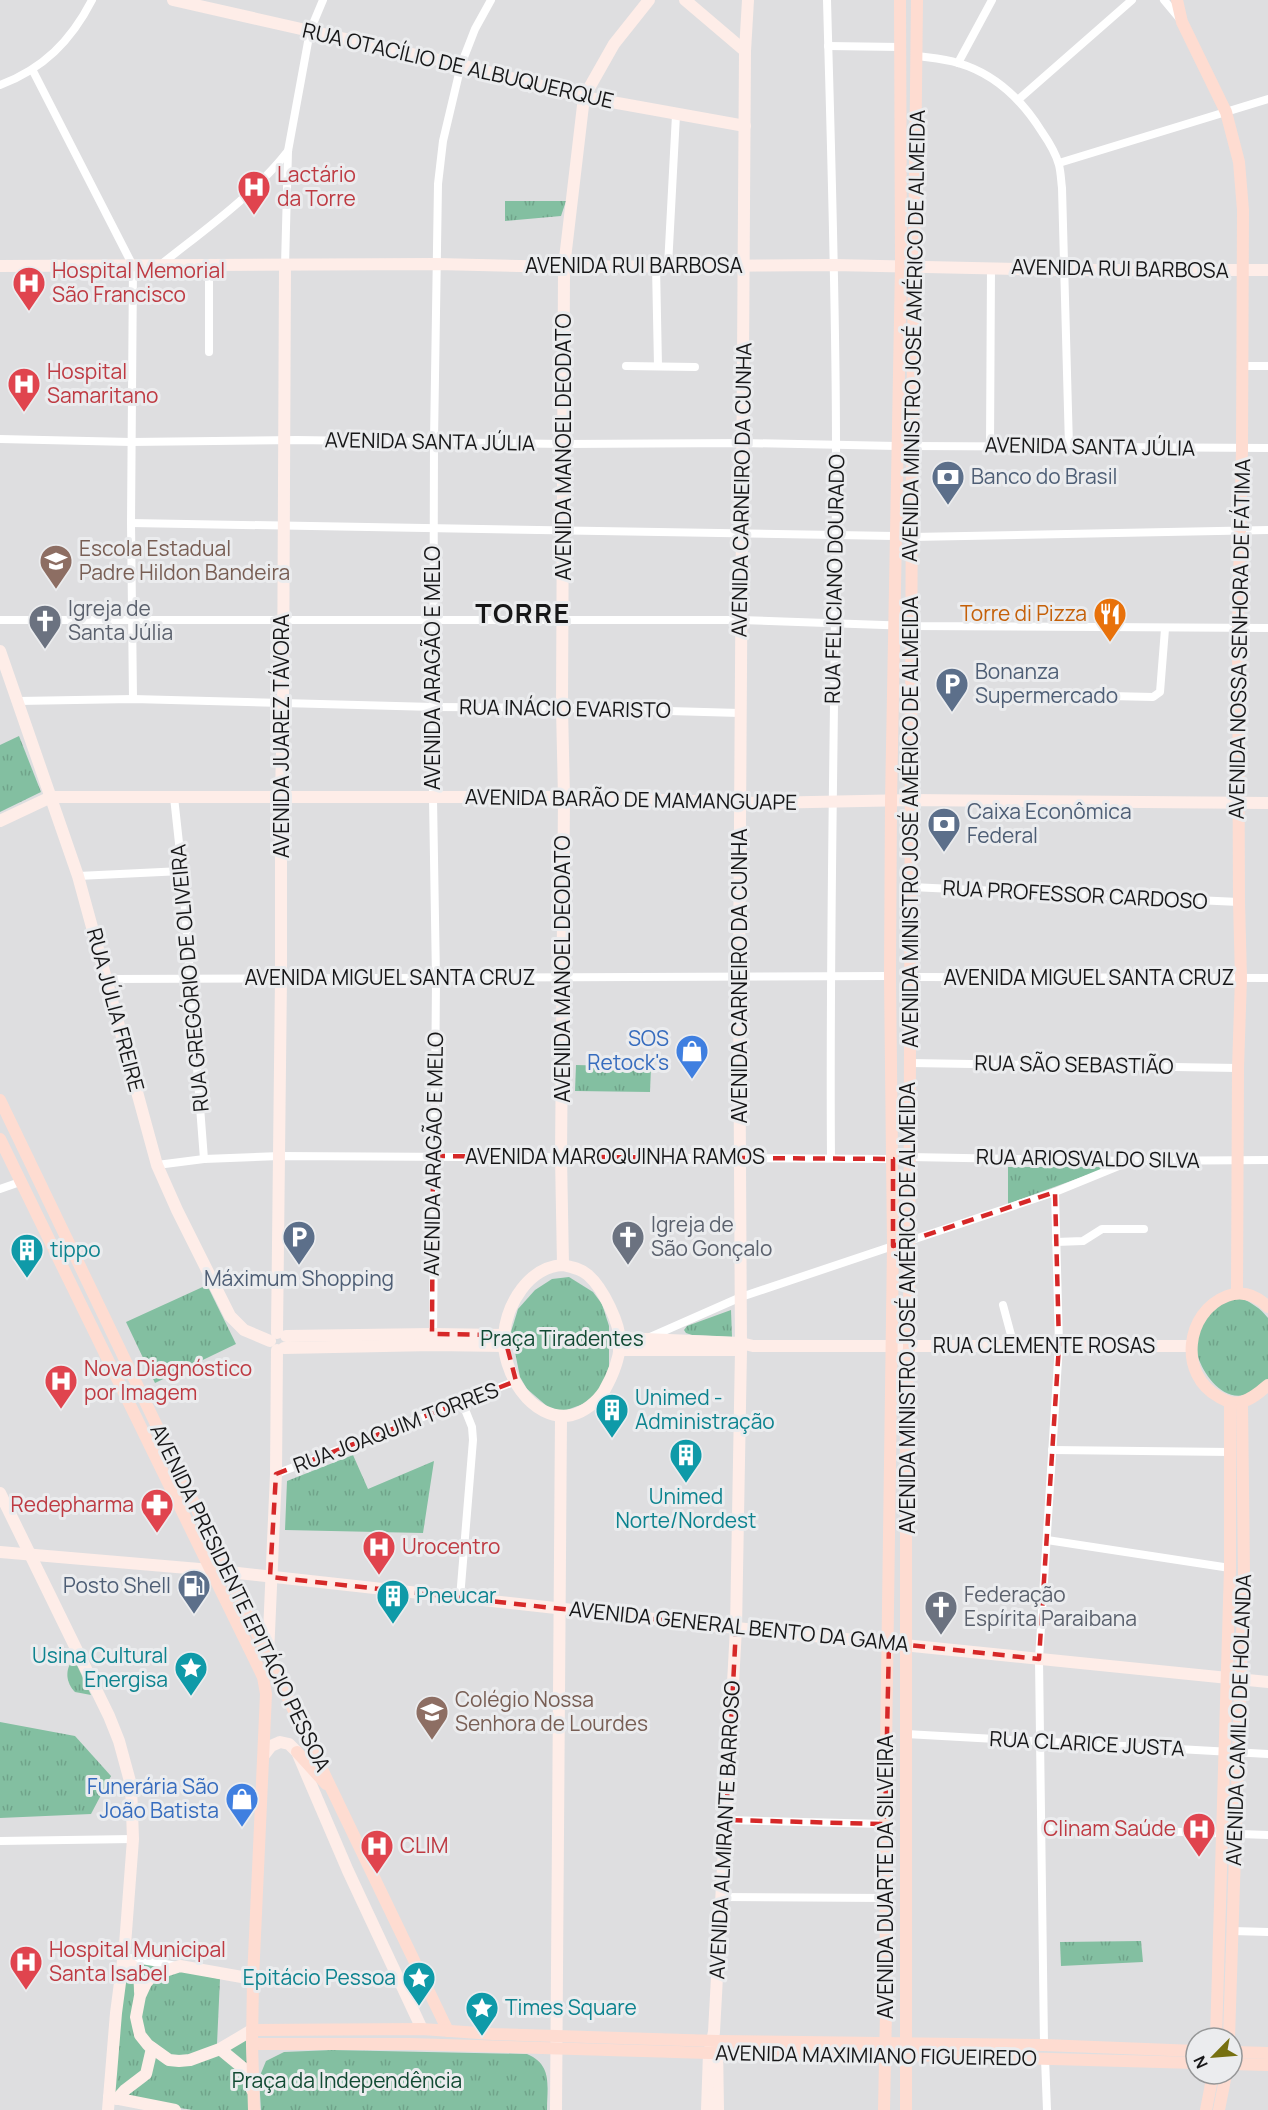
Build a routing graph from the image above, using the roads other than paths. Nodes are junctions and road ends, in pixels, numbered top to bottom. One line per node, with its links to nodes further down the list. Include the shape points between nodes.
1 (92, 0): 23 (street, via 73,32)
2 (173, 0): 16 (street, RUA OTACÍLIO DE ALBUQUERQUE)
3 (322, 0): 16 (street, AVENIDA JUAREZ TÁVORA)
4 (491, 0): 22 (street, AVENIDA ARAGÃO E MELO)
5 (649, 0): 25 (street, via 614,44)
6 (685, 0): 19 (street)
7 (747, 0): 19 (street, AVENIDA CARNEIRO DA CUNHA)
8 (827, 0): 17 (street, RUA FELICIANO DOURADO)
9 (900, 0): 18 (main road, AVENIDA MINISTRO JOSÉ AMÉRICO DE ALMEIDA)
10 (917, 0): 20 (main road, AVENIDA MINISTRO JOSÉ AMÉRICO DE ALMEIDA)
11 (992, 0): 21 (street)
12 (1132, 0): 26 (street)
13 (1164, 0): 15 (street)
14 (1177, 0): 15 (main road, AVENIDA NOSSA SENHORA DE FÁTIMA)
15 (1182, 22): 28 (main road, AVENIDA NOSSA SENHORA DE FÁTIMA)
16 (309, 31): 22 (street, RUA OTACÍLIO DE ALBUQUERQUE); 31 (street, AVENIDA JUAREZ TÁVORA)
17 (828, 46): 18 (street); 34 (street, RUA FELICIANO DOURADO)
18 (900, 47): 42 (main road, AVENIDA MINISTRO JOSÉ AMÉRICO DE ALMEIDA)
19 (745, 51): 30 (street, AVENIDA CARNEIRO DA CUNHA)
20 (917, 56): 21 (street); 44 (main road, AVENIDA MINISTRO JOSÉ AMÉRICO DE ALMEIDA)
21 (958, 63): 26 (street, via 993,78)
22 (461, 65): 25 (street, RUA OTACÍLIO DE ALBUQUERQUE); 33 (street, AVENIDA ARAGÃO E MELO, via 440,160)
23 (33, 71): 24 (street); 36 (street)
24 (0, 85)
25 (584, 97): 29 (street, RUA OTACÍLIO DE ALBUQUERQUE); 43 (street, AVENIDA MANOEL DEODATO)
26 (1018, 99): 32 (street)
27 (1268, 99): 28 (street)
28 (1226, 112): 32 (street); 48 (main road, AVENIDA NOSSA SENHORA DE FÁTIMA, via 1241,177)
29 (676, 115): 30 (street, RUA OTACÍLIO DE ALBUQUERQUE); 40 (street)
30 (745, 126): 41 (street, AVENIDA CARNEIRO DA CUNHA)
31 (288, 151): 37 (street, via 236,205); 39 (street, AVENIDA JUAREZ TÁVORA)
32 (1059, 163): 46 (street)
33 (437, 264): 39 (street, AVENIDA RUI BARBOSA); 43 (street, AVENIDA RUI BARBOSA); 57 (street, AVENIDA ARAGÃO E MELO)
34 (834, 265): 41 (street, AVENIDA RUI BARBOSA); 42 (street, AVENIDA RUI BARBOSA); 61 (street, RUA FELICIANO DOURADO)
35 (0, 266): 36 (street, AVENIDA RUI BARBOSA)
36 (133, 266): 37 (street, AVENIDA RUI BARBOSA); 58 (street)
37 (158, 266): 38 (street, AVENIDA RUI BARBOSA)
38 (209, 266): 39 (street, AVENIDA RUI BARBOSA); 49 (street)
39 (285, 266): 56 (street, AVENIDA JUAREZ TÁVORA)
40 (662, 266): 41 (street, AVENIDA RUI BARBOSA); 43 (street, AVENIDA RUI BARBOSA); 51 (street)
41 (744, 266): 59 (street, AVENIDA CARNEIRO DA CUNHA)
42 (901, 266): 44 (street, AVENIDA RUI BARBOSA); 62 (main road, AVENIDA MINISTRO JOSÉ AMÉRICO DE ALMEIDA)
43 (564, 267): 60 (street, AVENIDA MANOEL DEODATO)
44 (915, 267): 45 (street, AVENIDA RUI BARBOSA); 63 (main road, AVENIDA MINISTRO JOSÉ AMÉRICO DE ALMEIDA)
45 (991, 267): 46 (street, AVENIDA RUI BARBOSA); 64 (street)
46 (1063, 270): 48 (street, AVENIDA RUI BARBOSA); 65 (street)
47 (1268, 270): 48 (street, AVENIDA RUI BARBOSA)
48 (1242, 271): 52 (main road, AVENIDA NOSSA SENHORA DE FÁTIMA)
49 (209, 352)
50 (626, 366): 51 (street)
51 (658, 366): 54 (street)
52 (1242, 366): 53 (street); 67 (main road, AVENIDA NOSSA SENHORA DE FÁTIMA)
53 (1268, 366)
54 (695, 367)
55 (0, 439): 58 (street, AVENIDA SANTA JÚLIA)
56 (284, 440): 57 (street, AVENIDA SANTA JÚLIA); 58 (street, AVENIDA SANTA JÚLIA); 69 (street, AVENIDA JUAREZ TÁVORA)
57 (434, 441): 60 (street, AVENIDA SANTA JÚLIA); 70 (street, AVENIDA ARAGÃO E MELO)
58 (131, 442): 68 (street)
59 (743, 443): 60 (street, AVENIDA SANTA JÚLIA); 61 (street, AVENIDA SANTA JÚLIA); 74 (street, AVENIDA CARNEIRO DA CUNHA)
60 (565, 444): 72 (street, AVENIDA MANOEL DEODATO)
61 (836, 445): 62 (street, AVENIDA SANTA JÚLIA); 75 (street, RUA FELICIANO DOURADO)
62 (897, 446): 76 (main road, AVENIDA MINISTRO JOSÉ AMÉRICO DE ALMEIDA)
63 (912, 446): 64 (street, AVENIDA SANTA JÚLIA); 77 (main road, AVENIDA MINISTRO JOSÉ AMÉRICO DE ALMEIDA)
64 (990, 446): 65 (street, AVENIDA SANTA JÚLIA)
65 (1069, 447): 67 (street, AVENIDA SANTA JÚLIA)
66 (1268, 448): 67 (street, AVENIDA SANTA JÚLIA)
67 (1242, 449): 73 (main road, AVENIDA NOSSA SENHORA DE FÁTIMA)
68 (131, 524): 69 (street); 78 (street)
69 (284, 525): 70 (street); 81 (street, AVENIDA JUAREZ TÁVORA)
70 (434, 527): 72 (street); 79 (street, AVENIDA ARAGÃO E MELO)
71 (1268, 530): 73 (street)
72 (564, 531): 74 (street); 83 (street, AVENIDA MANOEL DEODATO)
73 (1241, 531): 77 (street); 87 (main road, AVENIDA NOSSA SENHORA DE FÁTIMA)
74 (742, 533): 75 (street); 82 (street, AVENIDA CARNEIRO DA CUNHA)
75 (836, 536): 76 (street); 84 (street, RUA FELICIANO DOURADO)
76 (895, 536): 85 (main road, AVENIDA MINISTRO JOSÉ AMÉRICO DE ALMEIDA)
77 (912, 537): 86 (main road, AVENIDA MINISTRO JOSÉ AMÉRICO DE ALMEIDA)
78 (132, 619): 80 (street); 81 (street); 92 (street)
79 (434, 619): 81 (street); 83 (street); 95 (street, AVENIDA ARAGÃO E MELO)
80 (0, 620)
81 (283, 620): 94 (street, AVENIDA JUAREZ TÁVORA)
82 (740, 620): 83 (street); 84 (street); 97 (street, AVENIDA CARNEIRO DA CUNHA)
83 (564, 621): 96 (street, AVENIDA MANOEL DEODATO)
84 (835, 624): 85 (street); 105 (street, RUA FELICIANO DOURADO)
85 (894, 626): 86 (street); 104 (main road, AVENIDA MINISTRO JOSÉ AMÉRICO DE ALMEIDA)
86 (912, 626): 89 (street); 103 (main road, AVENIDA MINISTRO JOSÉ AMÉRICO DE ALMEIDA)
87 (1238, 628): 88 (street); 89 (street); 107 (main road, AVENIDA NOSSA SENHORA DE FÁTIMA)
88 (1268, 628)
89 (1165, 629): 91 (street, via 1160,692 1153,697)
90 (0, 651): 93 (street, RUA JÚLIA FREIRE)
91 (1110, 696)
92 (133, 699): 93 (street, RUA INÁCIO EVARISTO); 94 (street, RUA INÁCIO EVARISTO)
93 (18, 700): 98 (street, RUA JÚLIA FREIRE)
94 (283, 703): 95 (street, RUA INÁCIO EVARISTO); 100 (street, AVENIDA JUAREZ TÁVORA)
95 (434, 707): 96 (street, RUA INÁCIO EVARISTO); 102 (street, AVENIDA ARAGÃO E MELO)
96 (562, 708): 97 (street, RUA INÁCIO EVARISTO); 101 (street, AVENIDA MANOEL DEODATO)
97 (740, 712): 106 (street, AVENIDA CARNEIRO DA CUNHA)
98 (51, 797): 99 (street, AVENIDA BARÃO DE MAMANGUAPE); 109 (street, AVENIDA BARÃO DE MAMANGUAPE); 111 (street, RUA JÚLIA FREIRE)
99 (174, 797): 100 (street, AVENIDA BARÃO DE MAMANGUAPE); 110 (street, RUA GREGÓRIO DE OLIVEIRA)
100 (280, 797): 102 (street, AVENIDA BARÃO DE MAMANGUAPE); 115 (street, AVENIDA JUAREZ TÁVORA)
101 (564, 797): 102 (street, AVENIDA BARÃO DE MAMANGUAPE); 106 (street, AVENIDA BARÃO DE MAMANGUAPE); 118 (street, AVENIDA MANOEL DEODATO)
102 (433, 798): 124 (street, AVENIDA ARAGÃO E MELO)
103 (912, 800): 104 (street, AVENIDA BARÃO DE MAMANGUAPE); 107 (street, AVENIDA BARÃO DE MAMANGUAPE); 112 (main road, AVENIDA MINISTRO JOSÉ AMÉRICO DE ALMEIDA)
104 (891, 801): 105 (street, AVENIDA BARÃO DE MAMANGUAPE); 114 (main road, AVENIDA MINISTRO JOSÉ AMÉRICO DE ALMEIDA)
105 (832, 802): 106 (street, AVENIDA BARÃO DE MAMANGUAPE); 120 (street, RUA FELICIANO DOURADO)
106 (740, 803): 119 (street, AVENIDA CARNEIRO DA CUNHA)
107 (1238, 803): 108 (street, AVENIDA BARÃO DE MAMANGUAPE); 113 (main road, AVENIDA NOSSA SENHORA DE FÁTIMA)
108 (1268, 803)
109 (0, 821)
110 (182, 871): 111 (street); 117 (street, RUA GREGÓRIO DE OLIVEIRA)
111 (78, 876): 123 (street, RUA JÚLIA FREIRE)
112 (911, 887): 113 (street, RUA PROFESSOR CARDOSO); 116 (main road, AVENIDA MINISTRO JOSÉ AMÉRICO DE ALMEIDA)
113 (1239, 902): 121 (main road, AVENIDA NOSSA SENHORA DE FÁTIMA)
114 (890, 976): 120 (street, AVENIDA MIGUEL SANTA CRUZ); 136 (main road, AVENIDA MINISTRO JOSÉ AMÉRICO DE ALMEIDA)
115 (281, 977): 117 (street, AVENIDA MIGUEL SANTA CRUZ); 124 (street, AVENIDA MIGUEL SANTA CRUZ); 129 (street, AVENIDA JUAREZ TÁVORA)
116 (910, 977): 121 (street, AVENIDA MIGUEL SANTA CRUZ); 125 (main road, AVENIDA MINISTRO JOSÉ AMÉRICO DE ALMEIDA)
117 (190, 978): 123 (street, AVENIDA MIGUEL SANTA CRUZ); 134 (street, RUA GREGÓRIO DE OLIVEIRA)
118 (564, 978): 119 (street, AVENIDA MIGUEL SANTA CRUZ); 124 (street, AVENIDA MIGUEL SANTA CRUZ); 131 (street, AVENIDA MANOEL DEODATO)
119 (738, 978): 120 (street, AVENIDA MIGUEL SANTA CRUZ); 135 (street, AVENIDA CARNEIRO DA CUNHA)
120 (830, 978): 133 (street, RUA FELICIANO DOURADO)
121 (1241, 978): 122 (street, AVENIDA MIGUEL SANTA CRUZ); 126 (main road, AVENIDA NOSSA SENHORA DE FÁTIMA)
122 (1268, 978)
123 (107, 979): 140 (street, RUA JÚLIA FREIRE)
124 (435, 979): 130 (street, AVENIDA ARAGÃO E MELO)
125 (910, 1063): 126 (street, RUA SÃO SEBASTIÃO); 132 (main road, AVENIDA MINISTRO JOSÉ AMÉRICO DE ALMEIDA)
126 (1238, 1068): 137 (main road, AVENIDA NOSSA SENHORA DE FÁTIMA)
127 (0, 1100): 178 (main road, AVENIDA PRESIDENTE EPITÁCIO PESSOA)
128 (0, 1139): 141 (main road, AVENIDA PRESIDENTE EPITÁCIO PESSOA)
129 (280, 1156): 130 (street, AVENIDA MAROQUINHA RAMOS); 134 (street, AVENIDA MAROQUINHA RAMOS); 156 (street, AVENIDA JUAREZ TÁVORA)
130 (433, 1156): 131 (street, AVENIDA MAROQUINHA RAMOS); 154 (street, AVENIDA ARAGÃO E MELO)
131 (561, 1157): 135 (street, AVENIDA MAROQUINHA RAMOS); 148 (street, AVENIDA MANOEL DEODATO)
132 (909, 1157): 139 (street, RUA ARIOSVALDO SILVA); 145 (main road, AVENIDA MINISTRO JOSÉ AMÉRICO DE ALMEIDA)
133 (831, 1158): 135 (street, AVENIDA MAROQUINHA RAMOS); 136 (street, AVENIDA MAROQUINHA RAMOS)
134 (204, 1159): 140 (street, AVENIDA MAROQUINHA RAMOS)
135 (739, 1159): 150 (street, AVENIDA CARNEIRO DA CUNHA)
136 (893, 1159): 147 (main road, AVENIDA MINISTRO JOSÉ AMÉRICO DE ALMEIDA)
137 (1238, 1160): 138 (street, RUA ARIOSVALDO SILVA); 139 (street, RUA ARIOSVALDO SILVA); 149 (main road, AVENIDA NOSSA SENHORA DE FÁTIMA)
138 (1268, 1160)
139 (1129, 1161): 143 (street)
140 (157, 1165): 156 (street, RUA JÚLIA FREIRE, via 230,1316 244,1330)
141 (20, 1182): 142 (street); 177 (main road, AVENIDA PRESIDENTE EPITÁCIO PESSOA)
142 (0, 1189)
143 (1054, 1192): 145 (street); 146 (street)
144 (1144, 1229): 146 (street, via 1102,1229 1083,1241)
145 (909, 1241): 163 (main road, AVENIDA MINISTRO JOSÉ AMÉRICO DE ALMEIDA)
146 (1056, 1242): 158 (street)
147 (893, 1246): 150 (street); 162 (main road, AVENIDA MINISTRO JOSÉ AMÉRICO DE ALMEIDA)
148 (563, 1265): 155 (street, via 542,1270 520,1291); 157 (street, via 587,1274 596,1283 613,1315)
149 (1237, 1292): 152 (main road, via 1247,1293); 161 (main road, via 1205,1310)
150 (741, 1297): 153 (street, RUA CLEMENTE ROSAS); 159 (street, AVENIDA CARNEIRO DA CUNHA)
151 (1003, 1305): 160 (street)
152 (1268, 1307)
153 (647, 1338): 157 (street, RUA CLEMENTE ROSAS); 159 (street, RUA CLEMENTE ROSAS)
154 (433, 1339): 155 (street); 156 (street)
155 (505, 1341): 164 (street)
156 (279, 1342): 171 (street, AVENIDA JUAREZ TÁVORA)
157 (619, 1344): 159 (street, RUA CLEMENTE ROSAS); 168 (street, via 614,1374 602,1395 588,1408)
158 (1059, 1345): 160 (street, RUA CLEMENTE ROSAS); 161 (street, RUA CLEMENTE ROSAS); 169 (street)
159 (745, 1346): 162 (street, RUA CLEMENTE ROSAS); 182 (street, AVENIDA CARNEIRO DA CUNHA)
160 (1014, 1346): 163 (street, RUA CLEMENTE ROSAS)
161 (1191, 1346): 167 (main road, via 1193,1364 1201,1380 1213,1394)
162 (890, 1347): 163 (street, RUA CLEMENTE ROSAS); 183 (main road, AVENIDA MINISTRO JOSÉ AMÉRICO DE ALMEIDA)
163 (909, 1347): 184 (main road, AVENIDA MINISTRO JOSÉ AMÉRICO DE ALMEIDA)
164 (516, 1381): 166 (street, RUA JOAQUIM TORRES); 168 (street, via 531,1404)
165 (1268, 1385): 167 (main road)
166 (462, 1402): 171 (street, RUA JOAQUIM TORRES); 180 (street, via 473,1440)
167 (1236, 1403): 170 (main road, AVENIDA CAMILO DE HOLANDA); 187 (main road, AVENIDA CAMILO DE HOLANDA, via 1244,1575)
168 (561, 1417): 181 (street)
169 (1052, 1450): 170 (street); 173 (street)
170 (1231, 1452): 176 (main road, AVENIDA CAMILO DE HOLANDA)
171 (276, 1474): 179 (street, AVENIDA JUAREZ TÁVORA)
172 (0, 1493): 175 (street)
173 (1047, 1540): 176 (street); 186 (street)
174 (0, 1553): 175 (street, AVENIDA GENERAL BENTO DA GAMA)
175 (29, 1554): 177 (street, AVENIDA GENERAL BENTO DA GAMA); 203 (street, via 109,1716 136,1802)
176 (1230, 1568): 187 (main road, AVENIDA CAMILO DE HOLANDA)
177 (211, 1570): 178 (street, AVENIDA GENERAL BENTO DA GAMA); 195 (main road, AVENIDA PRESIDENTE EPITÁCIO PESSOA, via 263,1677)
178 (228, 1573): 179 (street, AVENIDA GENERAL BENTO DA GAMA); 185 (main road, AVENIDA PRESIDENTE EPITÁCIO PESSOA)
179 (270, 1577): 180 (street, AVENIDA GENERAL BENTO DA GAMA); 185 (street, AVENIDA JUAREZ TÁVORA)
180 (460, 1598): 181 (street, AVENIDA GENERAL BENTO DA GAMA)
181 (560, 1609): 182 (street, AVENIDA GENERAL BENTO DA GAMA); 219 (street)
182 (736, 1628): 183 (street, AVENIDA GENERAL BENTO DA GAMA); 197 (street, AVENIDA ALMIRANTE BARROSO)
183 (889, 1643): 184 (street, AVENIDA GENERAL BENTO DA GAMA); 198 (main road, AVENIDA DUARTE DA SILVEIRA)
184 (906, 1645): 186 (street, AVENIDA GENERAL BENTO DA GAMA); 189 (main road, AVENIDA DUARTE DA SILVEIRA)
185 (268, 1655): 196 (main road, AVENIDA PRESIDENTE EPITÁCIO PESSOA)
186 (1040, 1659): 187 (street, AVENIDA GENERAL BENTO DA GAMA); 190 (street)
187 (1233, 1679): 188 (street, AVENIDA GENERAL BENTO DA GAMA); 191 (main road, AVENIDA CAMILO DE HOLANDA); 193 (main road, AVENIDA CAMILO DE HOLANDA)
188 (1268, 1682)
189 (906, 1734): 190 (street, RUA CLARICE JUSTA); 227 (main road, AVENIDA DUARTE DA SILVEIRA)
190 (1039, 1743): 191 (street, RUA CLARICE JUSTA); 199 (street)
191 (1226, 1751): 193 (street, RUA CLARICE JUSTA); 200 (main road, AVENIDA CAMILO DE HOLANDA)
192 (297, 1752): 195 (street, AVENIDA PRESIDENTE EPITÁCIO PESSOA, via 280,1742); 196 (main road); 216 (street, AVENIDA PRESIDENTE EPITÁCIO PESSOA)
193 (1239, 1752): 194 (street, RUA CLARICE JUSTA); 201 (main road, AVENIDA CAMILO DE HOLANDA)
194 (1268, 1754)
195 (264, 1755): 211 (main road)
196 (334, 1794): 218 (main road, AVENIDA PRESIDENTE EPITÁCIO PESSOA)
197 (726, 1820): 198 (street); 205 (street, AVENIDA ALMIRANTE BARROSO)
198 (885, 1824): 206 (main road, AVENIDA DUARTE DA SILVEIRA)
199 (1042, 1827): 200 (street); 222 (street)
200 (1223, 1833): 201 (street); 214 (main road, AVENIDA CAMILO DE HOLANDA)
201 (1237, 1834): 202 (street); 207 (main road, AVENIDA CAMILO DE HOLANDA)
202 (1268, 1834)
203 (133, 1839): 204 (street); 209 (street)
204 (0, 1841)
205 (721, 1897): 206 (street); 221 (street, AVENIDA ALMIRANTE BARROSO)
206 (885, 1898): 226 (main road, AVENIDA DUARTE DA SILVEIRA)
207 (1233, 1931): 208 (street); 215 (main road, AVENIDA CAMILO DE HOLANDA)
208 (1268, 1932)
209 (124, 1958): 210 (street); 212 (street, via 138,1971); 213 (street)
210 (180, 1966): 211 (street); 212 (street, via 152,1976)
211 (253, 1979): 217 (main road)
212 (138, 2006): 213 (street, via 125,2020); 223 (street, via 140,2035)
213 (116, 2009): 238 (street)
214 (1216, 2026)
215 (1229, 2026)
216 (422, 2029): 217 (main road); 218 (main road)
217 (252, 2030): 220 (main road); 224 (street)
218 (448, 2031): 219 (main road)
219 (557, 2035): 221 (main road, AVENIDA MAXIMIANO FIGUEIREDO); 225 (street)
220 (252, 2044): 225 (main road); 237 (main road)
221 (714, 2044): 225 (main road, AVENIDA MAXIMIANO FIGUEIREDO); 226 (main road, AVENIDA MAXIMIANO FIGUEIREDO); 242 (street, AVENIDA ALMIRANTE BARROSO); 243 (street, AVENIDA ALMIRANTE BARROSO)
222 (1044, 2044): 227 (main road, AVENIDA MAXIMIANO FIGUEIREDO); 228 (main road, AVENIDA MAXIMIANO FIGUEIREDO)
223 (152, 2048): 224 (street, via 169,2060 179,2061); 238 (street, via 146,2074)
224 (220, 2049): 237 (street, via 243,2068)
225 (557, 2049): 241 (street)
226 (885, 2049): 227 (main road, AVENIDA MAXIMIANO FIGUEIREDO); 244 (main road, AVENIDA DUARTE DA SILVEIRA)
227 (906, 2049): 231 (main road, AVENIDA MAXIMIANO FIGUEIREDO); 245 (main road, AVENIDA DUARTE DA SILVEIRA)
228 (1184, 2050)
229 (1244, 2052): 230 (main road)
230 (1268, 2053)
231 (1045, 2058): 232 (main road, AVENIDA MAXIMIANO FIGUEIREDO); 246 (street)
232 (1184, 2063)
233 (1244, 2064): 234 (main road)
234 (1268, 2065)
235 (1211, 2086): 247 (main road)
236 (1224, 2086): 248 (main road)
237 (253, 2091): 240 (main road)
238 (111, 2102): 239 (street)
239 (174, 2110)
240 (254, 2110)
241 (556, 2110)
242 (706, 2110)
243 (718, 2110)
244 (884, 2110)
245 (906, 2110)
246 (1047, 2110)
247 (1206, 2110)
248 (1219, 2110)

